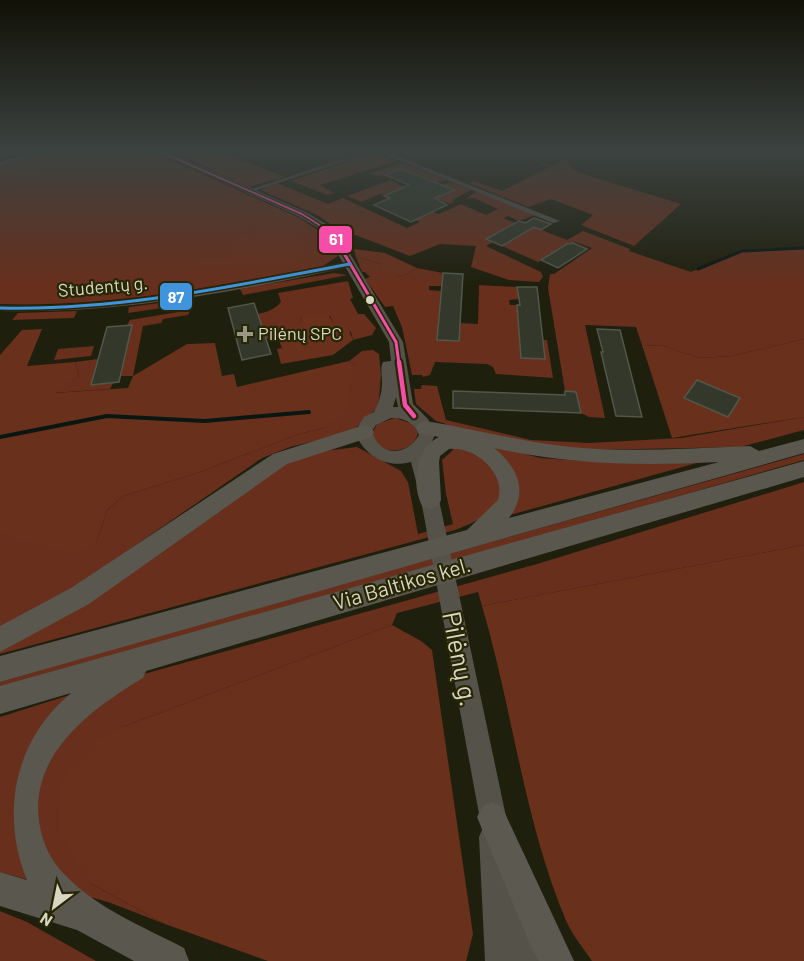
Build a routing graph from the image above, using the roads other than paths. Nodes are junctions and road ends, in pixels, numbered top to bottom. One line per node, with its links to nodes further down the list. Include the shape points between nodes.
1 (262, 197): 4 (main road, via 322,225)
2 (495, 197): 3 (street)
3 (556, 221)
4 (350, 264): 5 (main road); 6 (street, Studentų g., via 126,303)
5 (371, 302): 7 (main road, via 396,342 405,405); 8 (main road, via 391,382 389,400)
6 (0, 308)
7 (420, 422): 8 (main road, via 398,412); 10 (main road, via 427,435); 11 (highway, via 536,450 574,455)
8 (372, 423): 12 (main road, via 368,445); 16 (highway, via 340,442 280,459 80,596)
9 (804, 446): 11 (highway, Via Baltikos kel.)
10 (420, 449): 12 (main road); 14 (main road, Pilėnų g., via 418,457)
11 (783, 452): 15 (highway, Via Baltikos kel.)
12 (391, 457): 14 (main road, Pilėnų g., via 410,472)
13 (804, 468): 17 (highway, Via Baltikos kel.)
14 (430, 500): 15 (highway, via 430,458 444,443 472,445 503,467 510,481 509,500); 20 (main road, Pilėnų g.)
15 (469, 539): 18 (highway, Via Baltikos kel.)
16 (0, 640)
17 (157, 654): 19 (highway, Via Baltikos kel.); 22 (highway, via 100,689 48,735 36,754 24,788 22,832 28,851 47,882)
18 (0, 669)
19 (0, 700)
20 (492, 817): 24 (main road, Pilėnų g.); 25 (main road, Pilėnų g.); 26 (main road)
21 (0, 889): 22 (highway)
22 (84, 915): 23 (highway)
23 (171, 961)
24 (501, 961)
25 (528, 961)
26 (557, 961)

